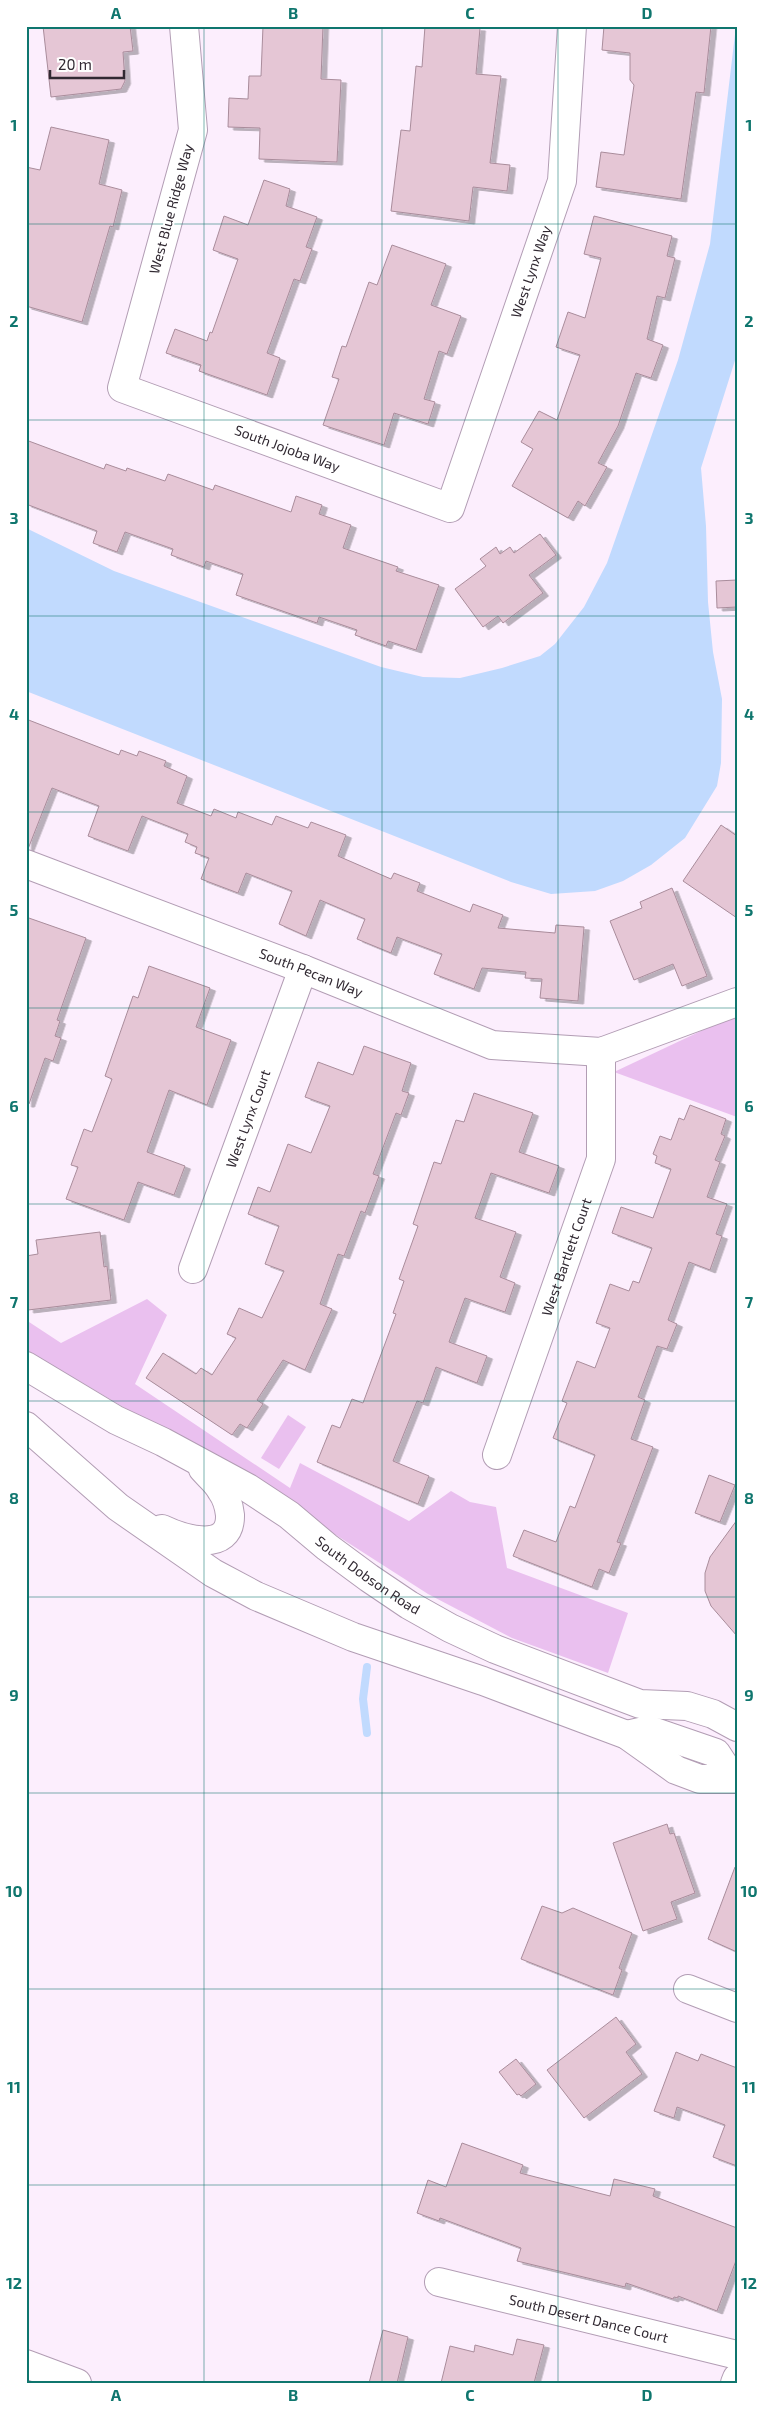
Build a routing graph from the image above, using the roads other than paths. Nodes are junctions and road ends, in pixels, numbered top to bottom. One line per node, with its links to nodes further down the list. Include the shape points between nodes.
1 (184, 26): 3 (street, West Blue Ridge Way, via 193,130)
2 (572, 26): 4 (street, West Lynx Way, via 562,182)
3 (122, 388): 4 (street, South Jojoba Way)
4 (450, 508)
5 (26, 864): 6 (street, South Pecan Way)
6 (303, 969): 8 (street, South Pecan Way, via 492,1045); 9 (street, West Lynx Court)
7 (737, 1002): 8 (street)
8 (601, 1052): 12 (street, West Bartlett Court, via 600,1159)
9 (193, 1269)
10 (26, 1366): 13 (street, South Dobson Road, via 116,1420)
11 (26, 1426): 14 (street)
12 (497, 1454)
13 (194, 1460): 14 (street, via 221,1489 230,1506 226,1533 218,1539 206,1541 180,1536); 15 (street, South Dobson Road, via 248,1488 289,1515 369,1578 450,1628)
14 (118, 1507): 17 (street, via 213,1573 307,1619)
15 (640, 1704): 16 (street, South Dobson Road, via 687,1706 713,1714); 17 (street)
16 (737, 1727)
17 (627, 1735): 18 (street, via 676,1770 700,1779)
18 (736, 1776)
19 (688, 1989): 20 (street)
20 (737, 2008)
21 (439, 2282): 22 (street, South Desert Dance Court)
22 (737, 2355)
23 (26, 2364): 25 (street)
24 (737, 2378): 26 (street)
25 (77, 2383)
26 (735, 2383)

